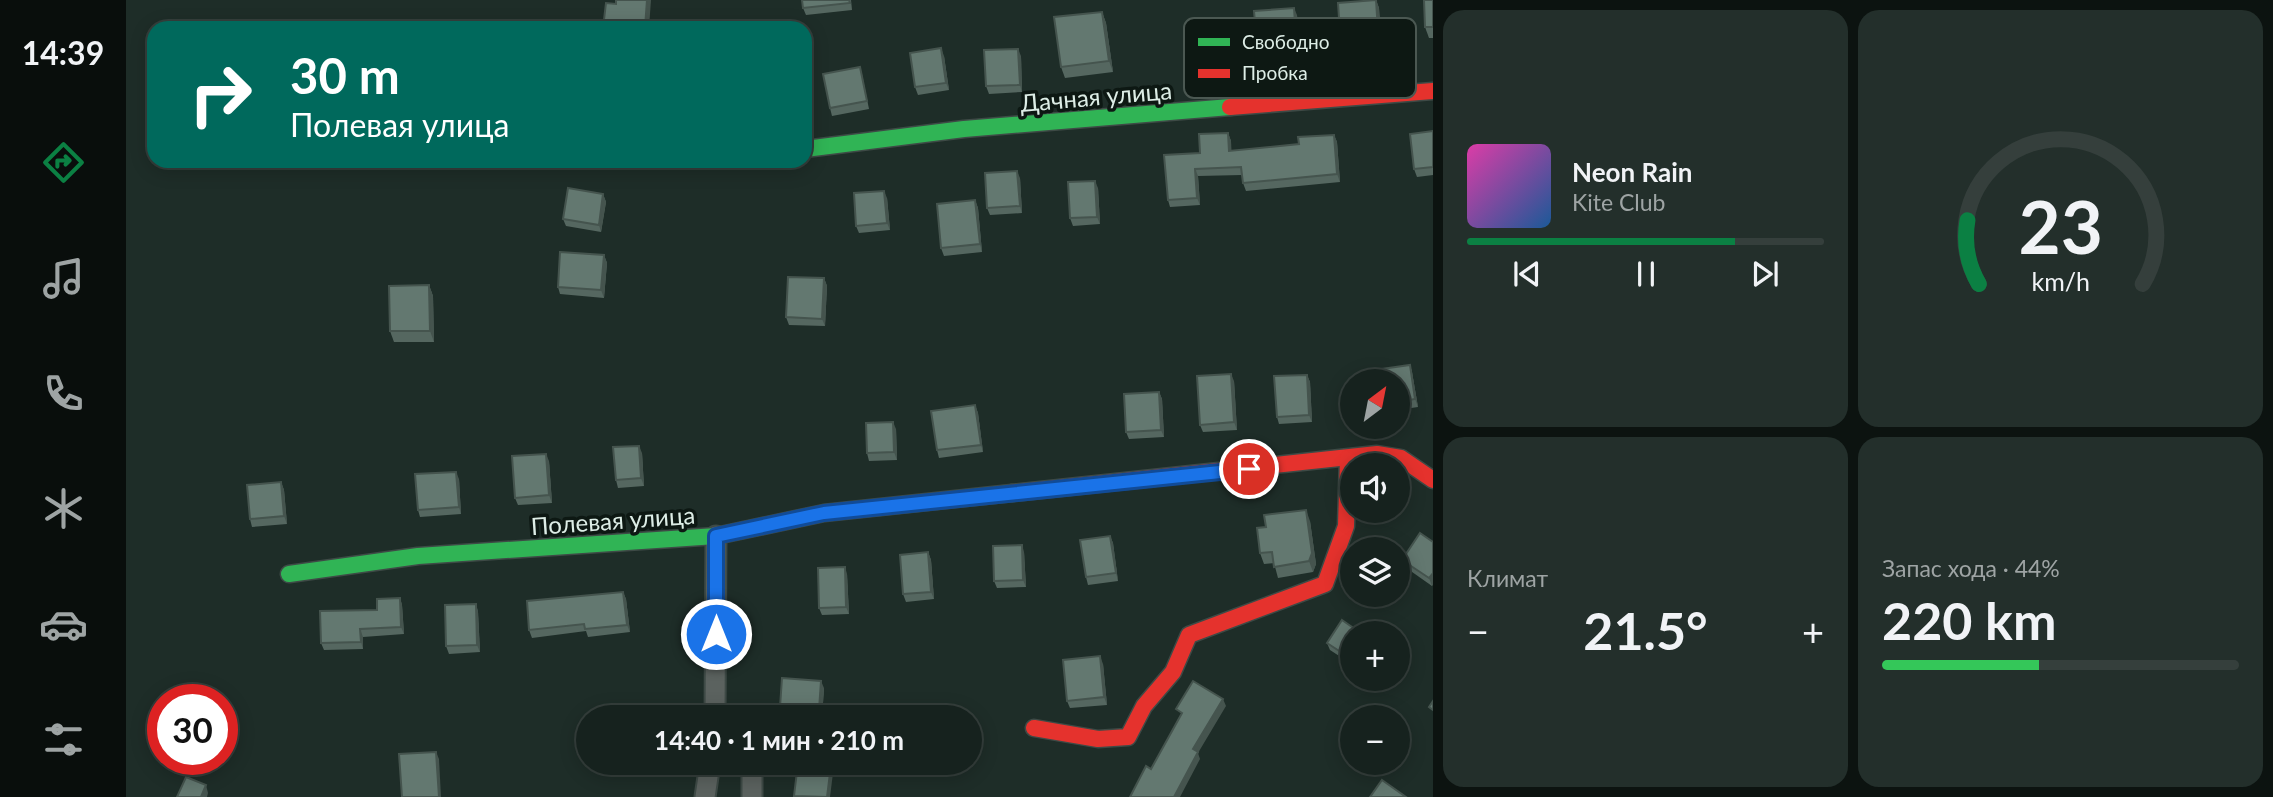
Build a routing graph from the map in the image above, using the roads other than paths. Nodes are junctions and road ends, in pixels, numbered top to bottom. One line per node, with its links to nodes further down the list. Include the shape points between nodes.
1 (1347, 98): 2 (street, Дачная улица, via 964,129)
2 (812, 148)
3 (1340, 459): 7 (street, Полевая улица, via 824,513)
4 (1410, 464): 5 (street, Полевая улица)
5 (1433, 480)
6 (1346, 523): 10 (street, via 1325,584 1189,635 1173,672 1143,706 1128,737 1098,739)
7 (716, 536): 8 (street, Полевая улица, via 418,556); 9 (street)
8 (289, 574)
9 (719, 705)
10 (1034, 728)
11 (708, 775): 13 (street)
12 (752, 775): 14 (street)
13 (705, 797)
14 (752, 797)

